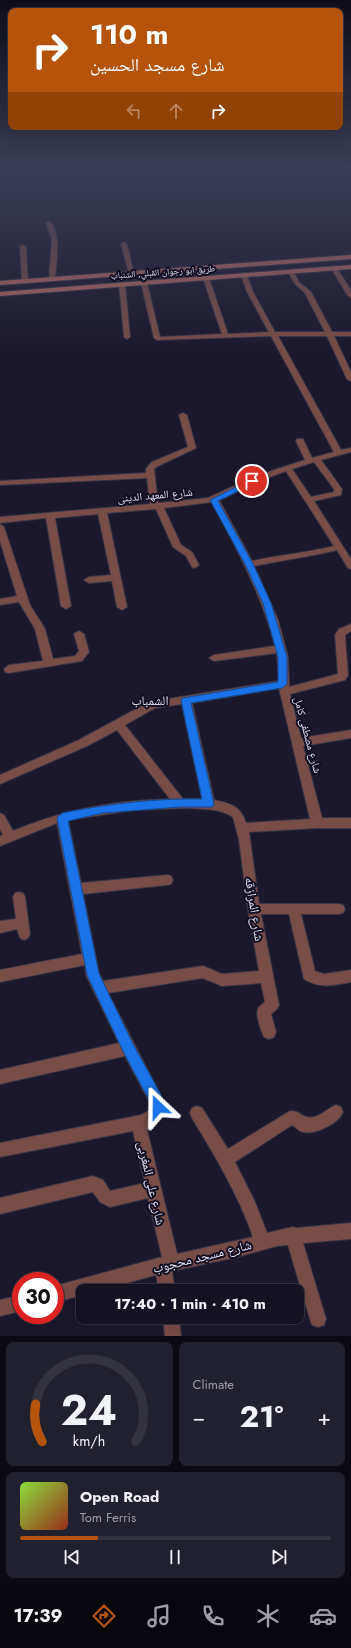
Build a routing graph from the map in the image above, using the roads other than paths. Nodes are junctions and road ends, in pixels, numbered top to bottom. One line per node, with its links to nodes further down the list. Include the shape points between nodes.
1 (52, 230): 11 (street, via 55,239)
2 (124, 244): 8 (street)
3 (23, 247): 12 (street)
4 (351, 257): 8 (street, طريق ابو رجوان القبلي, الشنباب)
5 (351, 267): 6 (street, طريق ابو رجوان القبلي, الشنباب)
6 (334, 268): 7 (street, طريق ابو رجوان القبلي, الشنباب); 17 (street)
7 (290, 272): 9 (street, طريق ابو رجوان القبلي, الشنباب); 20 (street, via 308,292)
8 (132, 273): 11 (street, طريق ابو رجوان القبلي, الشنباب)
9 (244, 275): 10 (street, طريق ابو رجوان القبلي, الشنباب); 18 (street, via 250,292)
10 (206, 278): 14 (street, طريق ابو رجوان القبلي, الشنباب); 22 (street)
11 (52, 279): 12 (street, طريق ابو رجوان القبلي, الشنباب)
12 (25, 281): 13 (street, طريق ابو رجوان القبلي, الشنباب)
13 (0, 283)
14 (144, 283): 15 (street, طريق ابو رجوان القبلي, الشنباب); 22 (street, via 157,338 166,340)
15 (122, 284): 16 (street, طريق ابو رجوان القبلي, الشنباب); 21 (street)
16 (0, 294)
17 (351, 296)
18 (274, 334): 20 (street); 22 (street); 27 (street)
19 (351, 334): 20 (street)
20 (329, 335): 23 (street)
21 (127, 337)
22 (226, 337)
23 (351, 379)
24 (183, 415): 30 (street, via 192,448 155,464 150,469)
25 (300, 442): 28 (street)
26 (351, 450): 27 (street, شارع المعهد الدينى)
27 (339, 453): 28 (street, شارع المعهد الدينى)
28 (313, 460): 29 (street, شارع المعهد الدينى); 33 (street, via 338,489 338,493)
29 (288, 468): 32 (street, شارع المعهد الدينى, via 258,478); 33 (street)
30 (150, 476): 31 (street); 34 (street)
31 (0, 483)
32 (214, 500): 34 (street, شارع المعهد الدينى); 41 (street, شارع مصطفى كامل)
33 (309, 500): 39 (street)
34 (156, 506): 35 (street, شارع المعهد الدينى); 42 (street, via 177,547 189,554)
35 (102, 511): 36 (street, شارع المعهد الدينى); 44 (street)
36 (50, 516): 37 (street, شارع المعهد الدينى); 48 (street)
37 (0, 520)
38 (0, 527): 46 (street)
39 (340, 546): 40 (street); 41 (street, via 312,554)
40 (348, 556): 43 (street)
41 (249, 564): 52 (street, شارع مصطفى كامل, via 267,603)
42 (195, 565)
43 (351, 566)
44 (115, 578): 45 (street); 49 (street)
45 (89, 580)
46 (23, 598): 47 (street); 54 (street, via 40,630)
47 (0, 602)
48 (66, 606)
49 (122, 606)
50 (351, 627): 56 (street, via 342,631 340,635 343,675 341,677)
51 (79, 634): 54 (street, via 84,652 82,656 78,659)
52 (281, 650): 53 (street); 56 (street, شارع مصطفى كامل)
53 (214, 658)
54 (49, 663): 55 (street)
55 (9, 669)
56 (283, 688): 57 (street); 60 (street, شارع مصطفى كامل)
57 (186, 700): 58 (street, via 153,705); 63 (street)
58 (119, 725): 61 (street); 62 (street)
59 (351, 734): 60 (street)
60 (298, 743): 66 (street, شارع مصطفى كامل)
61 (0, 780)
62 (180, 803): 63 (street); 65 (street, via 103,809)
63 (208, 804): 68 (street, شارع المرازقه, via 232,809)
64 (0, 818): 69 (street)
65 (62, 818): 69 (street); 71 (street)
66 (317, 823): 67 (street); 68 (street)
67 (351, 823)
68 (242, 828): 75 (street, شارع المرازقه)
69 (5, 839)
70 (167, 880): 71 (street)
71 (77, 889): 77 (street)
72 (19, 897): 76 (street, via 23,928)
73 (294, 909): 74 (street); 75 (street); 79 (street, via 309,975 315,980)
74 (339, 909)
75 (254, 910): 80 (street, شارع المرازقه)
76 (0, 927)
77 (90, 958): 78 (street); 81 (street, via 93,975)
78 (0, 976)
79 (351, 976)
80 (266, 977): 81 (street, via 222,980 203,972); 82 (street, شارع المرازقه, via 272,1005 264,1011)
81 (99, 988): 83 (street)
82 (269, 1032)
83 (128, 1048): 84 (street); 87 (street, via 158,1107 153,1118)
84 (0, 1077)
85 (336, 1112): 89 (street, via 317,1124 304,1125 296,1118 290,1118)
86 (197, 1114): 89 (street)
87 (143, 1122): 88 (street); 90 (street, شارع على المغربى, via 140,1130)
88 (0, 1150)
89 (226, 1159): 94 (street)
90 (153, 1188): 91 (street, via 110,1199 105,1197 98,1185 93,1184); 95 (street, شارع على المغربى)
91 (0, 1206)
92 (351, 1231): 93 (street, شارع مسجد محجوب)
93 (293, 1235): 94 (street, شارع مسجد محجوب); 100 (street)
94 (262, 1241): 95 (street, شارع مسجد محجوب)
95 (167, 1264): 96 (street, شارع على المغربى); 97 (street, شارع مسجد محجوب)
96 (167, 1284)
97 (64, 1292)
98 (12, 1305): 99 (street)
99 (0, 1308)
100 (318, 1319)
101 (171, 1324): 102 (street)
102 (173, 1336)

